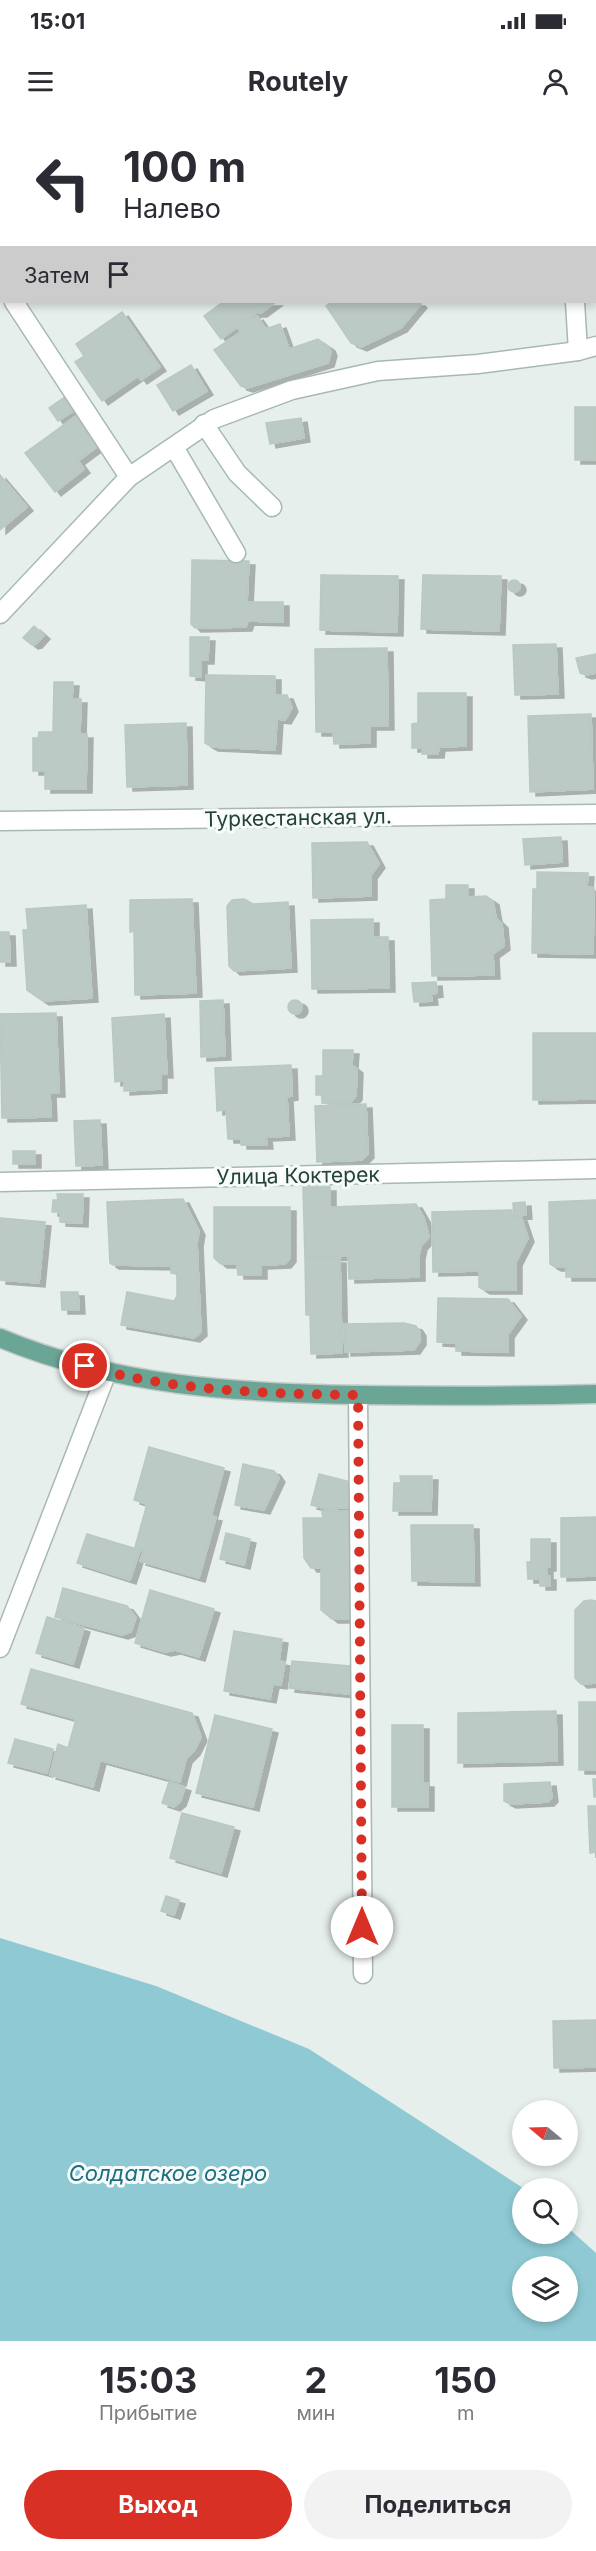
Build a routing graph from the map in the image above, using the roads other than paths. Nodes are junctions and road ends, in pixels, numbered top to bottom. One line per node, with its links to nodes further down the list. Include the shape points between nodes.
1 (15, 303): 6 (street)
2 (575, 303): 3 (street)
3 (587, 348): 4 (street, via 478,364 378,371 292,390)
4 (204, 424): 5 (street); 7 (street, via 237,473)
5 (174, 447): 6 (street); 8 (street)
6 (129, 477): 9 (street)
7 (272, 507)
8 (236, 553)
9 (0, 614)
10 (596, 814): 11 (street, Туркестанская ул.)
11 (0, 821)
12 (596, 1168): 13 (street, Улица Коктерек)
13 (0, 1182)
14 (0, 1338): 15 (main road)
15 (107, 1372): 17 (main road, via 184,1385 280,1394); 18 (street)
16 (596, 1394): 17 (main road)
17 (358, 1395): 19 (street)
18 (0, 1648)
19 (363, 1974)

